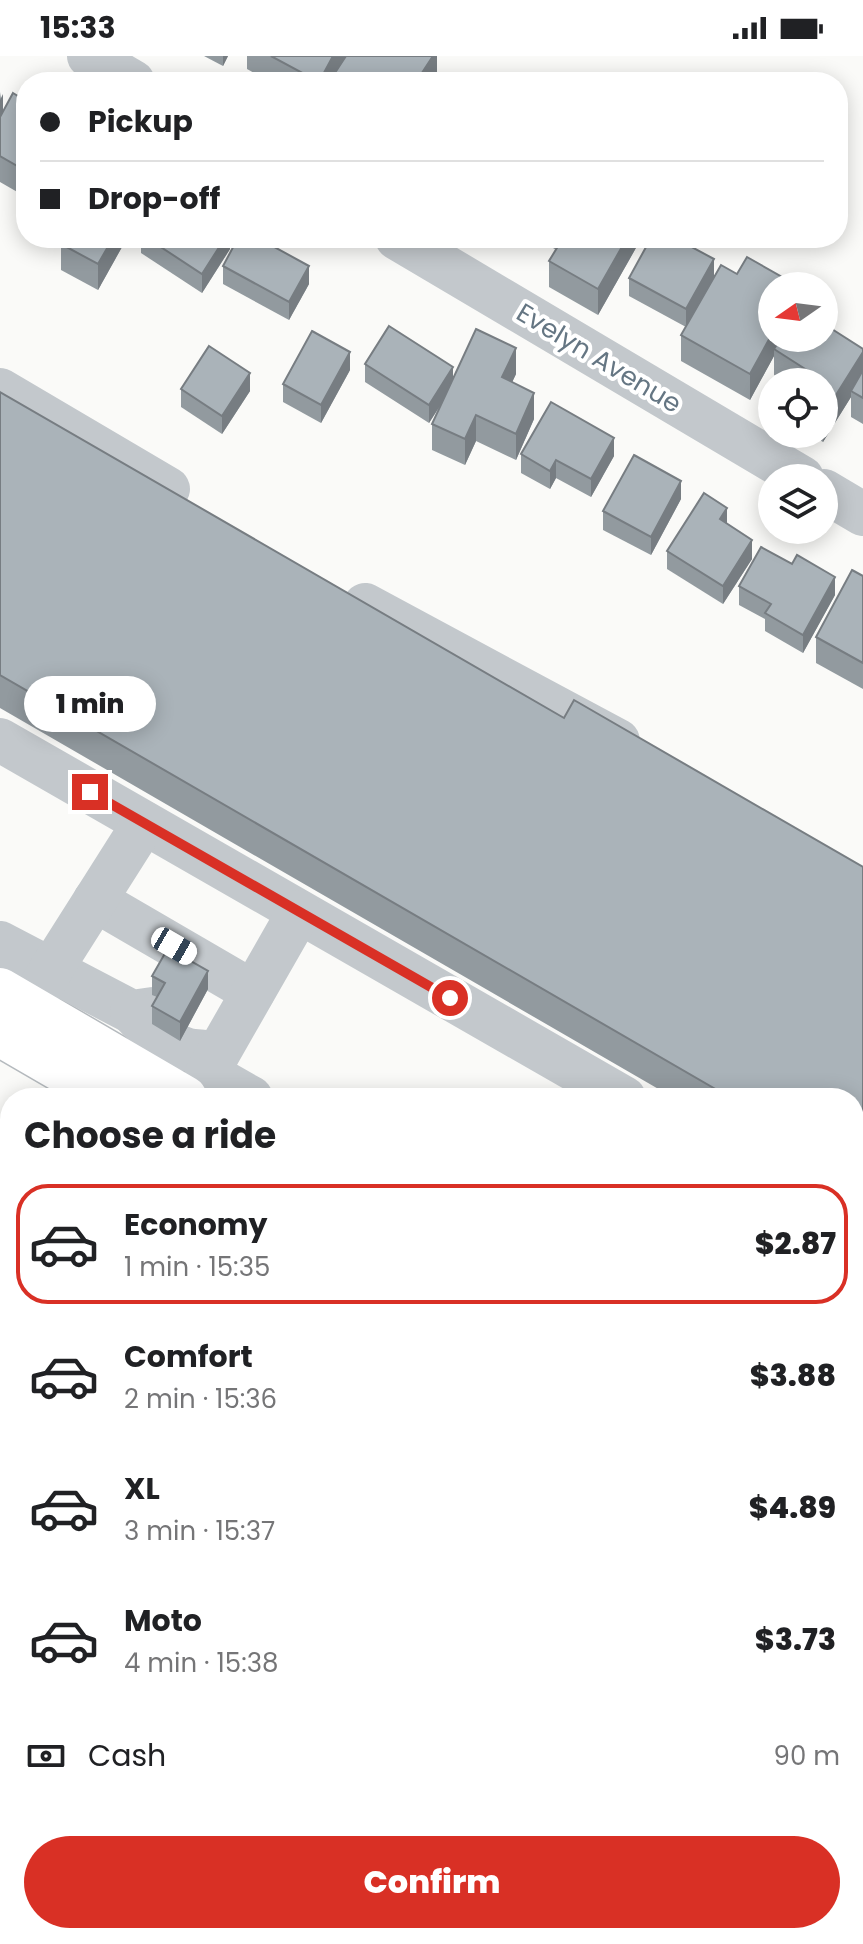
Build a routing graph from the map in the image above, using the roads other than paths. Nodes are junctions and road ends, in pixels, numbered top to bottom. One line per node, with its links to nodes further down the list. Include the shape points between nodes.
1 (89, 56): 2 (street)
2 (116, 72)
3 (414, 248): 5 (street, Evelyn Avenue)
4 (0, 390): 7 (street)
5 (778, 464)
6 (838, 499): 8 (street)
7 (199, 508)
8 (863, 514)
9 (332, 586): 11 (street)
10 (0, 740): 12 (street)
11 (653, 759)
12 (144, 823): 13 (street); 14 (street)
13 (95, 900): 16 (street); 17 (street)
14 (299, 912): 17 (street); 22 (street)
15 (0, 943): 16 (street)
16 (51, 970): 18 (street); 19 (street)
17 (253, 992): 19 (street)
18 (9, 1010): 19 (main road); 20 (main road)
19 (186, 1053): 21 (street)
20 (99, 1088)
21 (237, 1088)
22 (607, 1088)

